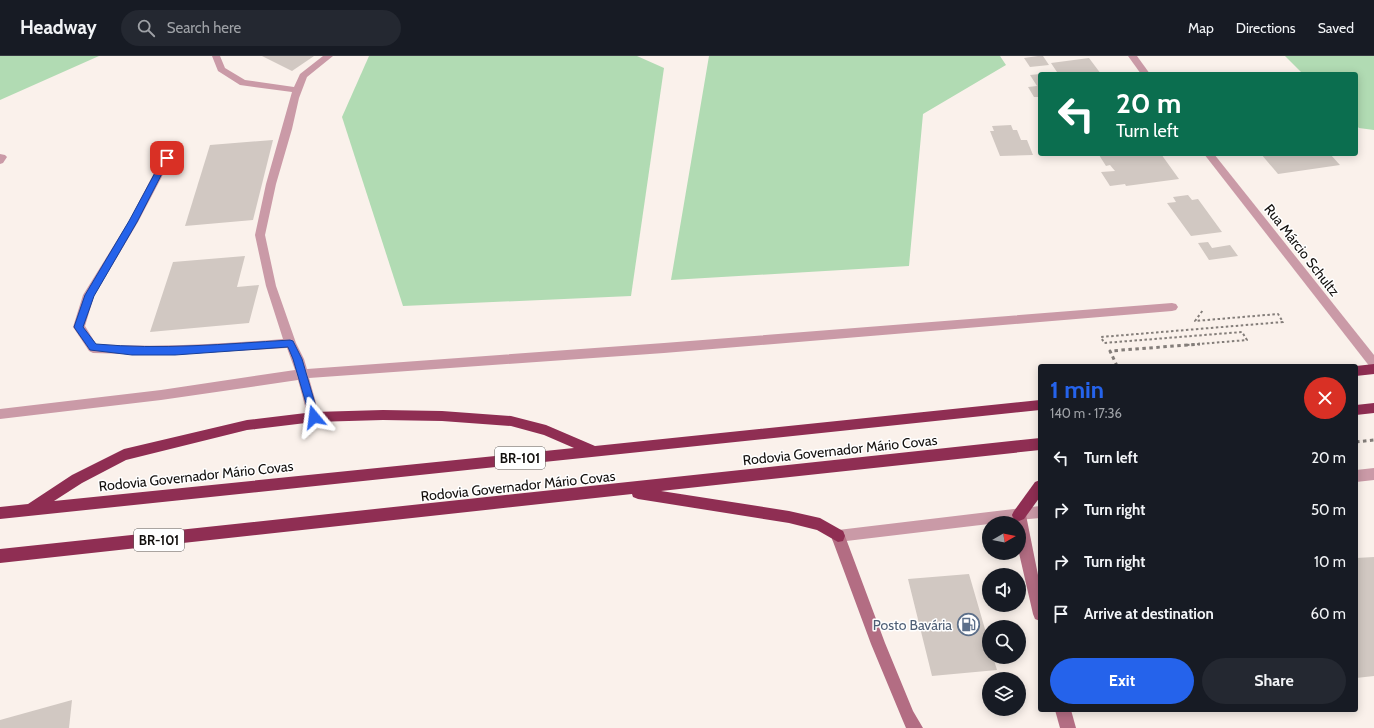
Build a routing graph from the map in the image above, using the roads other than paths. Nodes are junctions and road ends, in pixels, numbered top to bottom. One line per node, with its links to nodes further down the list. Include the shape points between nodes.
1 (216, 56): 5 (street, via 221,70 243,84)
2 (329, 56): 5 (street, via 304,76)
3 (1132, 56): 4 (street)
4 (1144, 72)
5 (298, 90): 9 (street, via 271,184 260,235 271,286)
6 (174, 146): 9 (street, via 90,295 79,327 93,348 132,351 175,351)
7 (1211, 156): 10 (street, Rua Márcio Schultz)
8 (1172, 307): 13 (street)
9 (290, 343): 13 (street)
10 (1374, 364)
11 (1374, 369): 12 (highway)
12 (1358, 371)
13 (302, 374): 17 (street, via 161,395); 18 (street)
14 (1038, 405): 20 (highway, Rodovia Governador Mário Covas / BR-101)
15 (1374, 408): 16 (highway)
16 (1358, 410)
17 (0, 414)
18 (314, 417): 20 (highway, via 442,416 511,421 546,430); 25 (highway, via 247,425 124,455 77,479)
19 (1038, 444): 24 (highway, Rodovia Governador Mário Covas / BR-101)
20 (593, 450): 25 (highway, Rodovia Governador Mário Covas / BR-101)
21 (1374, 474): 22 (street)
22 (1358, 476)
23 (1038, 489): 28 (highway)
24 (621, 491): 29 (highway, via 789,517 820,524); 30 (highway, Rodovia Governador Mário Covas / BR-101)
25 (31, 510): 27 (highway, Rodovia Governador Mário Covas / BR-101)
26 (1038, 512): 28 (street)
27 (0, 513)
28 (1019, 515): 29 (street); 31 (main road)
29 (838, 536): 33 (main road, via 878,644)
30 (0, 556)
31 (1038, 606)
32 (1064, 712): 34 (main road)
33 (915, 728)
34 (1068, 728)

